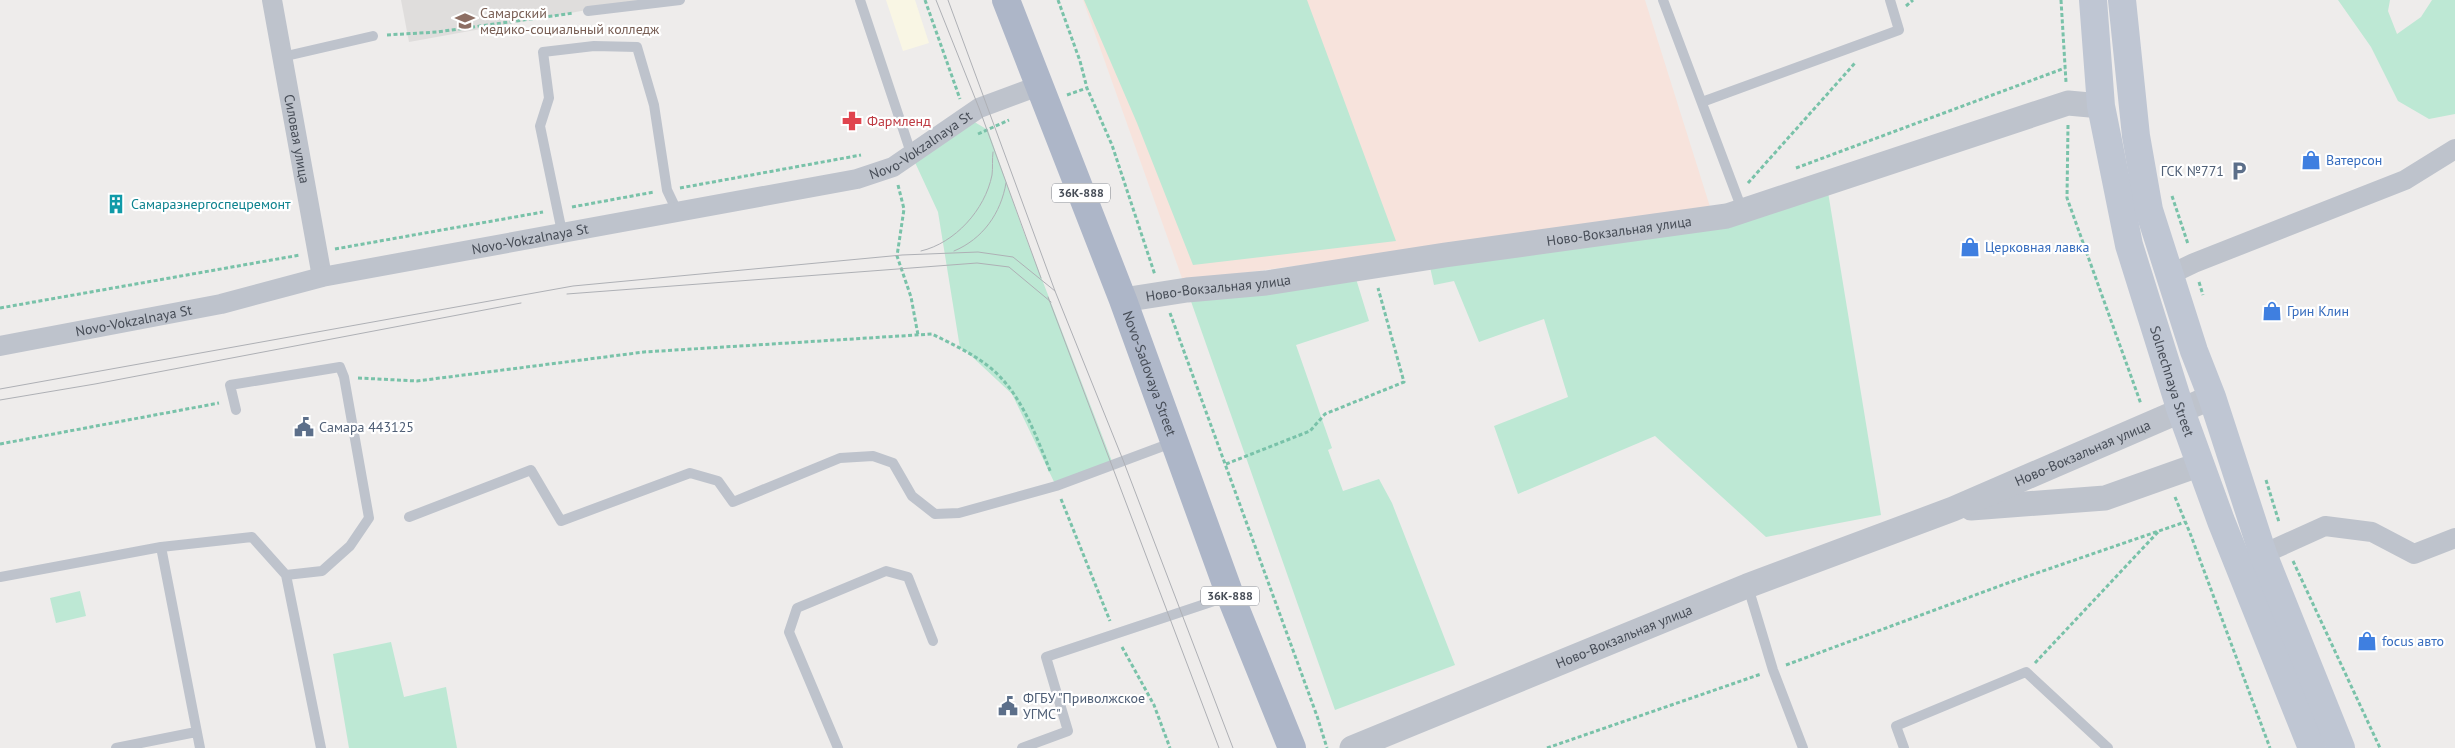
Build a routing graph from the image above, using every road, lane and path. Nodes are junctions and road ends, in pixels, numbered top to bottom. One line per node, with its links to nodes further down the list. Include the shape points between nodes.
1 (272, 0): 17 (street, Силовая улица)
2 (680, 0): 13 (lane)
3 (860, 0): 26 (lane)
4 (925, 0): 22 (path)
5 (1006, 0): 19 (main road, Novo-Sadovaya Street / 36К-888)
6 (1058, 0): 41 (path)
7 (1663, 0): 20 (lane)
8 (1890, 0): 14 (lane)
9 (1913, 0): 14 (path)
10 (2061, 0): 18 (path)
11 (2093, 0): 23 (main road, Solnechnaya Street)
12 (2122, 0): 39 (main road, via 2136,136 2149,210)
13 (588, 11): 15 (path, via 437,32)
14 (1895, 17): 16 (lane, via 1900,30)
15 (374, 36): 17 (lane)
16 (1876, 38): 20 (lane); 29 (path, via 1744,187)
17 (282, 56): 36 (street, Силовая улица)
18 (2065, 68): 21 (path); 28 (path)
19 (1041, 85): 26 (street, Novo-Vokzalnaya St, via 980,108); 43 (main road, Novo-Sadovaya Street / 36К-888)
20 (1702, 102): 34 (lane)
21 (2068, 103): 23 (street, Ново-Вокзальная улица); 34 (street, Ново-Вокзальная улица); 51 (path, via 2068,198)
22 (962, 106)
23 (2101, 106): 50 (main road, Solnechnaya Street, via 2129,245)
24 (2455, 149): 37 (street, via 2405,180)
25 (868, 154): 31 (path)
26 (912, 156): 27 (street, Novo-Vokzalnaya St)
27 (893, 167): 33 (street, Novo-Vokzalnaya St, via 857,179); 45 (path, via 904,208 897,256 911,297)
28 (1790, 170)
29 (1754, 183)
30 (2169, 187): 37 (path)
31 (667, 190): 32 (path); 32 (lane, via 654,105 637,47 594,46 544,52 549,98 540,126); 33 (lane)
32 (558, 209): 35 (lane); 36 (path)
33 (677, 211): 35 (street, Novo-Vokzalnaya St)
34 (1743, 212): 38 (street, Ново-Вокзальная улица)
35 (562, 232): 40 (street, Novo-Vokzalnaya St)
36 (319, 252): 40 (street, Силовая улица); 44 (path)
37 (2194, 263): 39 (street); 42 (path)
38 (1372, 266): 41 (street, Ново-Вокзальная улица, via 1266,283); 54 (path, via 1404,382 1325,414 1310,431)
39 (2169, 275): 48 (main road)
40 (322, 277): 46 (street, Novo-Vokzalnaya St, via 221,304)
41 (1163, 294): 43 (street, Ново-Вокзальная улица); 54 (path)
42 (2204, 298)
43 (1123, 300): 52 (main road, Novo-Sadovaya Street / 36К-888)
44 (0, 308)
45 (918, 335): 47 (path, via 644,352 417,381); 58 (path, via 932,334 967,352 1003,380 1032,427)
46 (0, 346)
47 (344, 377): 49 (lane, via 340,366 230,385); 66 (lane, via 369,518 350,546 322,571)
48 (2212, 397): 50 (street, Ново-Вокзальная улица); 65 (main road)
49 (235, 405): 53 (path)
50 (2181, 411): 51 (street, Ново-Вокзальная улица); 55 (main road, Solnechnaya Street)
51 (2149, 424): 59 (street, Ново-Вокзальная улица)
52 (1175, 442): 58 (lane); 69 (main road, Novo-Sadovaya Street / 36К-888)
53 (0, 444)
54 (1226, 464): 82 (path)
55 (2201, 464): 57 (street, Ново-Вокзальная улица); 89 (main road, Solnechnaya Street)
56 (2263, 473): 65 (path)
57 (2166, 476): 59 (street, Ново-Вокзальная улица, via 2104,498); 61 (path)
58 (1056, 486): 60 (lane, via 959,513 935,514 912,496 893,463 873,456 840,458 733,502 718,481 690,473 561,521 531,470); 70 (path)
59 (1953, 509): 68 (street, Ново-Вокзальная улица)
60 (409, 517)
61 (2185, 522): 62 (path); 88 (path)
62 (2159, 531): 72 (path, via 2004,584); 73 (path)
63 (2455, 538): 65 (street, via 2414,554 2372,532 2325,526)
64 (161, 547): 66 (lane, via 252,537); 67 (lane); 74 (lane)
65 (2275, 549): 90 (main road); 91 (path)
66 (286, 575): 77 (lane)
67 (0, 577)
68 (1747, 586): 72 (lane); 83 (street, Ново-Вокзальная улица)
69 (1230, 595): 70 (lane); 81 (main road, Novo-Sadovaya Street / 36К-888)
70 (1114, 632): 79 (lane, via 1046,657 1068,731); 80 (path, via 1154,705)
71 (932, 642): 78 (lane, via 908,577 886,570 797,608 789,632)
72 (1773, 670): 84 (path); 85 (lane)
73 (2026, 672): 86 (lane, via 1896,726); 87 (lane)
74 (196, 732): 75 (lane); 76 (lane)
75 (116, 748)
76 (200, 748)
77 (321, 748)
78 (838, 748)
79 (1022, 748)
80 (1170, 748)
81 (1292, 748)
82 (1327, 748)
83 (1352, 748)
84 (1549, 748)
85 (1803, 748)
86 (1904, 748)
87 (2108, 748)
88 (2270, 748)
89 (2312, 748)
90 (2341, 748)
91 (2380, 748)

